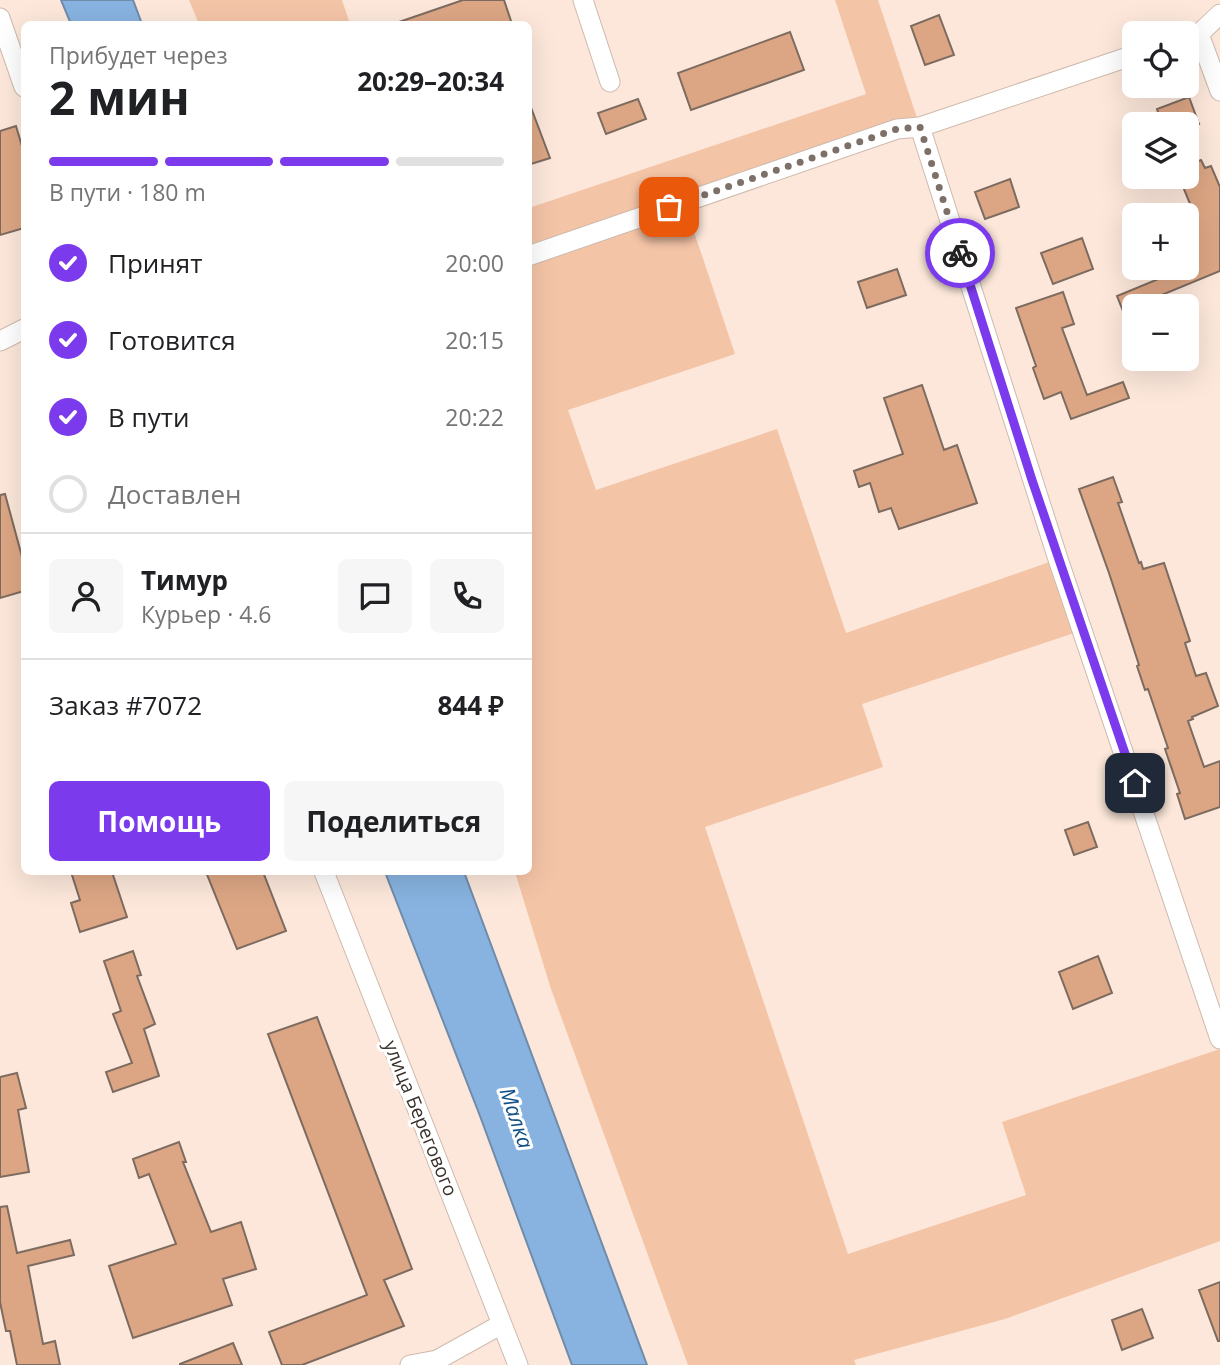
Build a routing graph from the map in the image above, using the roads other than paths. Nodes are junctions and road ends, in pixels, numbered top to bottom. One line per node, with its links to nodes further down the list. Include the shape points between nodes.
1 (583, 0): 8 (street)
2 (1220, 14): 4 (street)
3 (0, 18): 7 (street)
4 (1199, 31)
5 (1199, 48): 9 (street)
6 (1122, 59): 10 (street)
7 (21, 79)
8 (610, 82)
9 (1220, 91)
10 (920, 127): 11 (street, via 897,129); 15 (street, via 1032,480)
11 (532, 255)
12 (21, 331): 13 (street)
13 (0, 341)
14 (325, 875): 16 (street, улица Берегового)
15 (1220, 1039)
16 (502, 1324): 17 (street, via 436,1360); 18 (street, улица Берегового)
17 (410, 1365)
18 (518, 1365)

